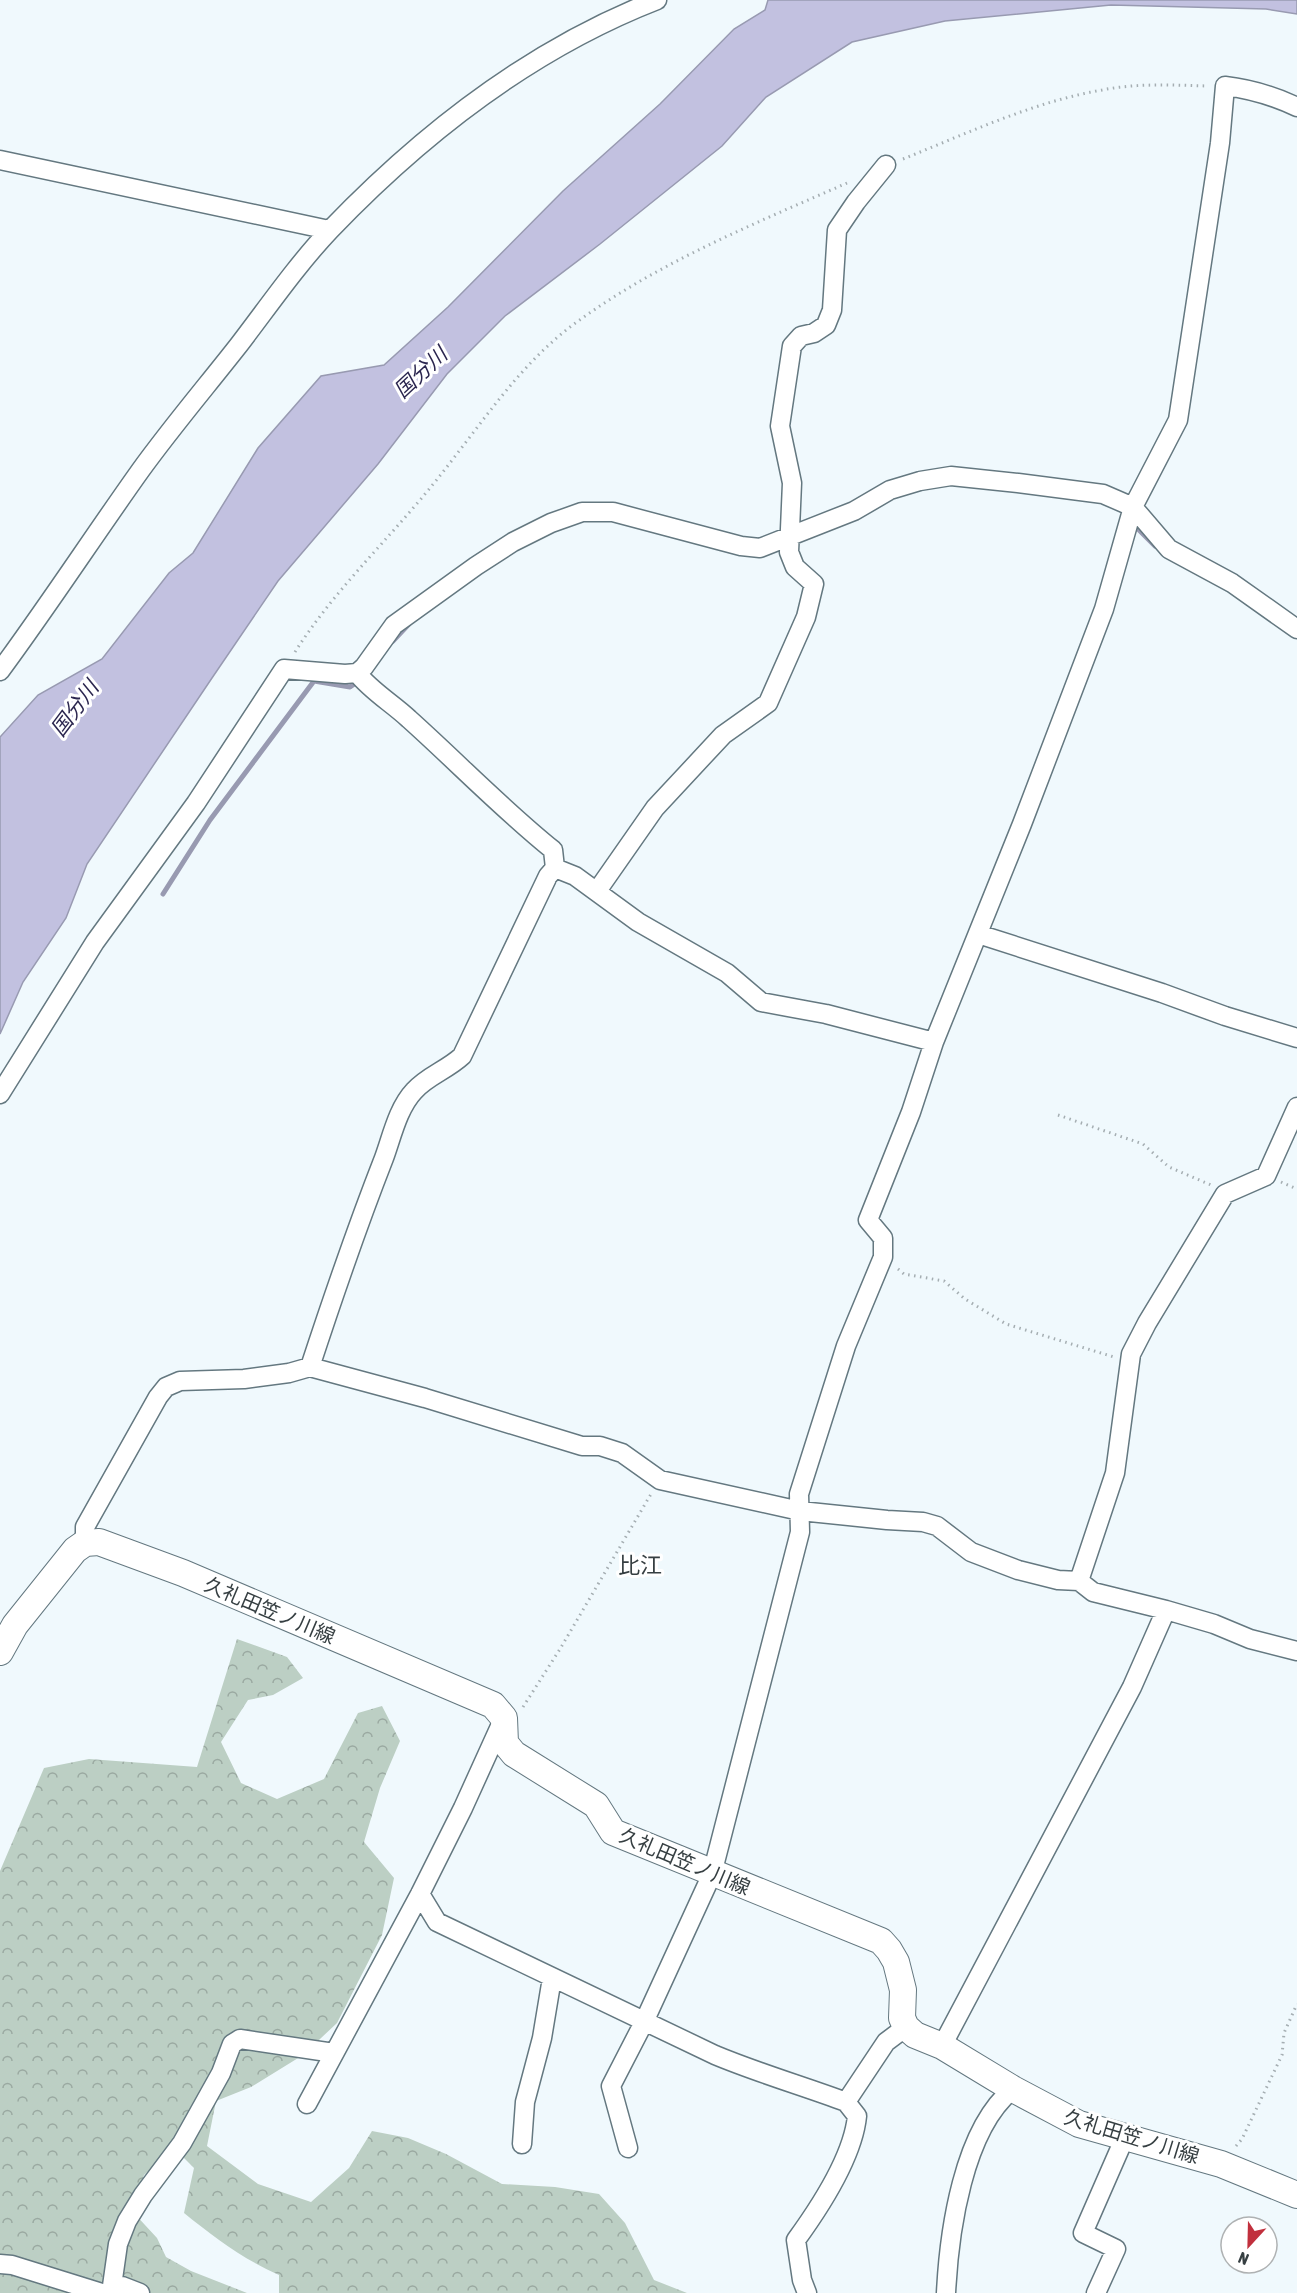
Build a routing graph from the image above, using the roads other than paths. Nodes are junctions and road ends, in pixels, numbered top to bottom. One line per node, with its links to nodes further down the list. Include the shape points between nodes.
1 (657, 0): 5 (street, via 614,17 495,85 404,159)
2 (1297, 107): 6 (street, via 1244,88 1225,86 1178,420)
3 (0, 160): 5 (street)
4 (886, 165): 7 (street, via 837,230 832,310 826,325 801,336 792,346 780,426 792,483)
5 (329, 230): 9 (street, via 141,470)
6 (1130, 517): 7 (street, via 1103,494 951,476 890,490); 8 (street, via 1169,549 1232,583); 13 (street, via 1104,609)
7 (789, 542): 10 (street, via 760,548 741,546 613,512 582,512 513,542 394,625); 12 (street, via 795,567 814,584 806,617 768,703 723,735 655,808)
8 (1297, 629)
9 (0, 671)
10 (360, 677): 11 (street, via 553,850); 16 (street, via 284,669 196,803 95,942)
11 (555, 868): 12 (street); 18 (street, via 462,1056 423,1082 403,1107)
12 (597, 891): 15 (street, via 638,922 727,973 761,1002)
13 (978, 934): 14 (street); 15 (street)
14 (1297, 1038)
15 (934, 1042): 19 (street, via 868,1220 883,1238 883,1257 846,1346 799,1494)
16 (0, 1094)
17 (1297, 1107): 21 (street, via 1266,1176 1226,1194 1131,1354 1115,1473)
18 (310, 1367): 19 (street, via 582,1446 600,1446 622,1453 660,1480); 20 (street, via 244,1379 180,1381 166,1387 85,1527)
19 (800, 1511): 21 (street, via 923,1522 937,1526 971,1552 1018,1570); 27 (street, via 800,1532)
20 (85, 1544): 23 (main road); 26 (main road, 久礼田笠ノ川線, via 99,1542 183,1573 493,1705)
21 (1080, 1581): 22 (street, via 1093,1593)
22 (1166, 1610): 24 (street); 32 (street, via 1132,1687)
23 (8, 1622): 25 (main road)
24 (1297, 1651)
25 (0, 1652)
26 (504, 1718): 27 (main road, 久礼田笠ノ川線, via 505,1743 514,1754 596,1805 613,1832); 28 (street)
27 (712, 1874): 30 (street); 31 (main road, 久礼田笠ノ川線, via 880,1941 896,1962)
28 (420, 1894): 29 (street, via 437,1922); 33 (street)
29 (552, 1978): 30 (street); 38 (street, via 525,2102)
30 (644, 2022): 35 (street, via 752,2071); 39 (street, via 611,2086)
31 (906, 2028): 32 (main road, 久礼田笠ノ川線); 35 (street, via 886,2042)
32 (942, 2046): 34 (main road, 久礼田笠ノ川線)
33 (333, 2053): 36 (street); 42 (street, via 240,2039 232,2044 221,2073 183,2143 127,2221)
34 (1013, 2089): 37 (main road, 久礼田笠ノ川線, via 1079,2124); 45 (street, via 1000,2100 978,2137 960,2190 948,2249)
35 (846, 2102): 44 (street, via 857,2116 855,2133 796,2240)
36 (307, 2104)
37 (1125, 2137): 40 (main road, 久礼田笠ノ川線, via 1221,2164); 46 (street, via 1083,2233 1116,2249)
38 (522, 2144)
39 (628, 2148)
40 (1297, 2195)
41 (0, 2264): 42 (street)
42 (108, 2291): 43 (street, via 122,2286)
43 (140, 2293)
44 (807, 2293)
45 (946, 2293)
46 (1096, 2293)

